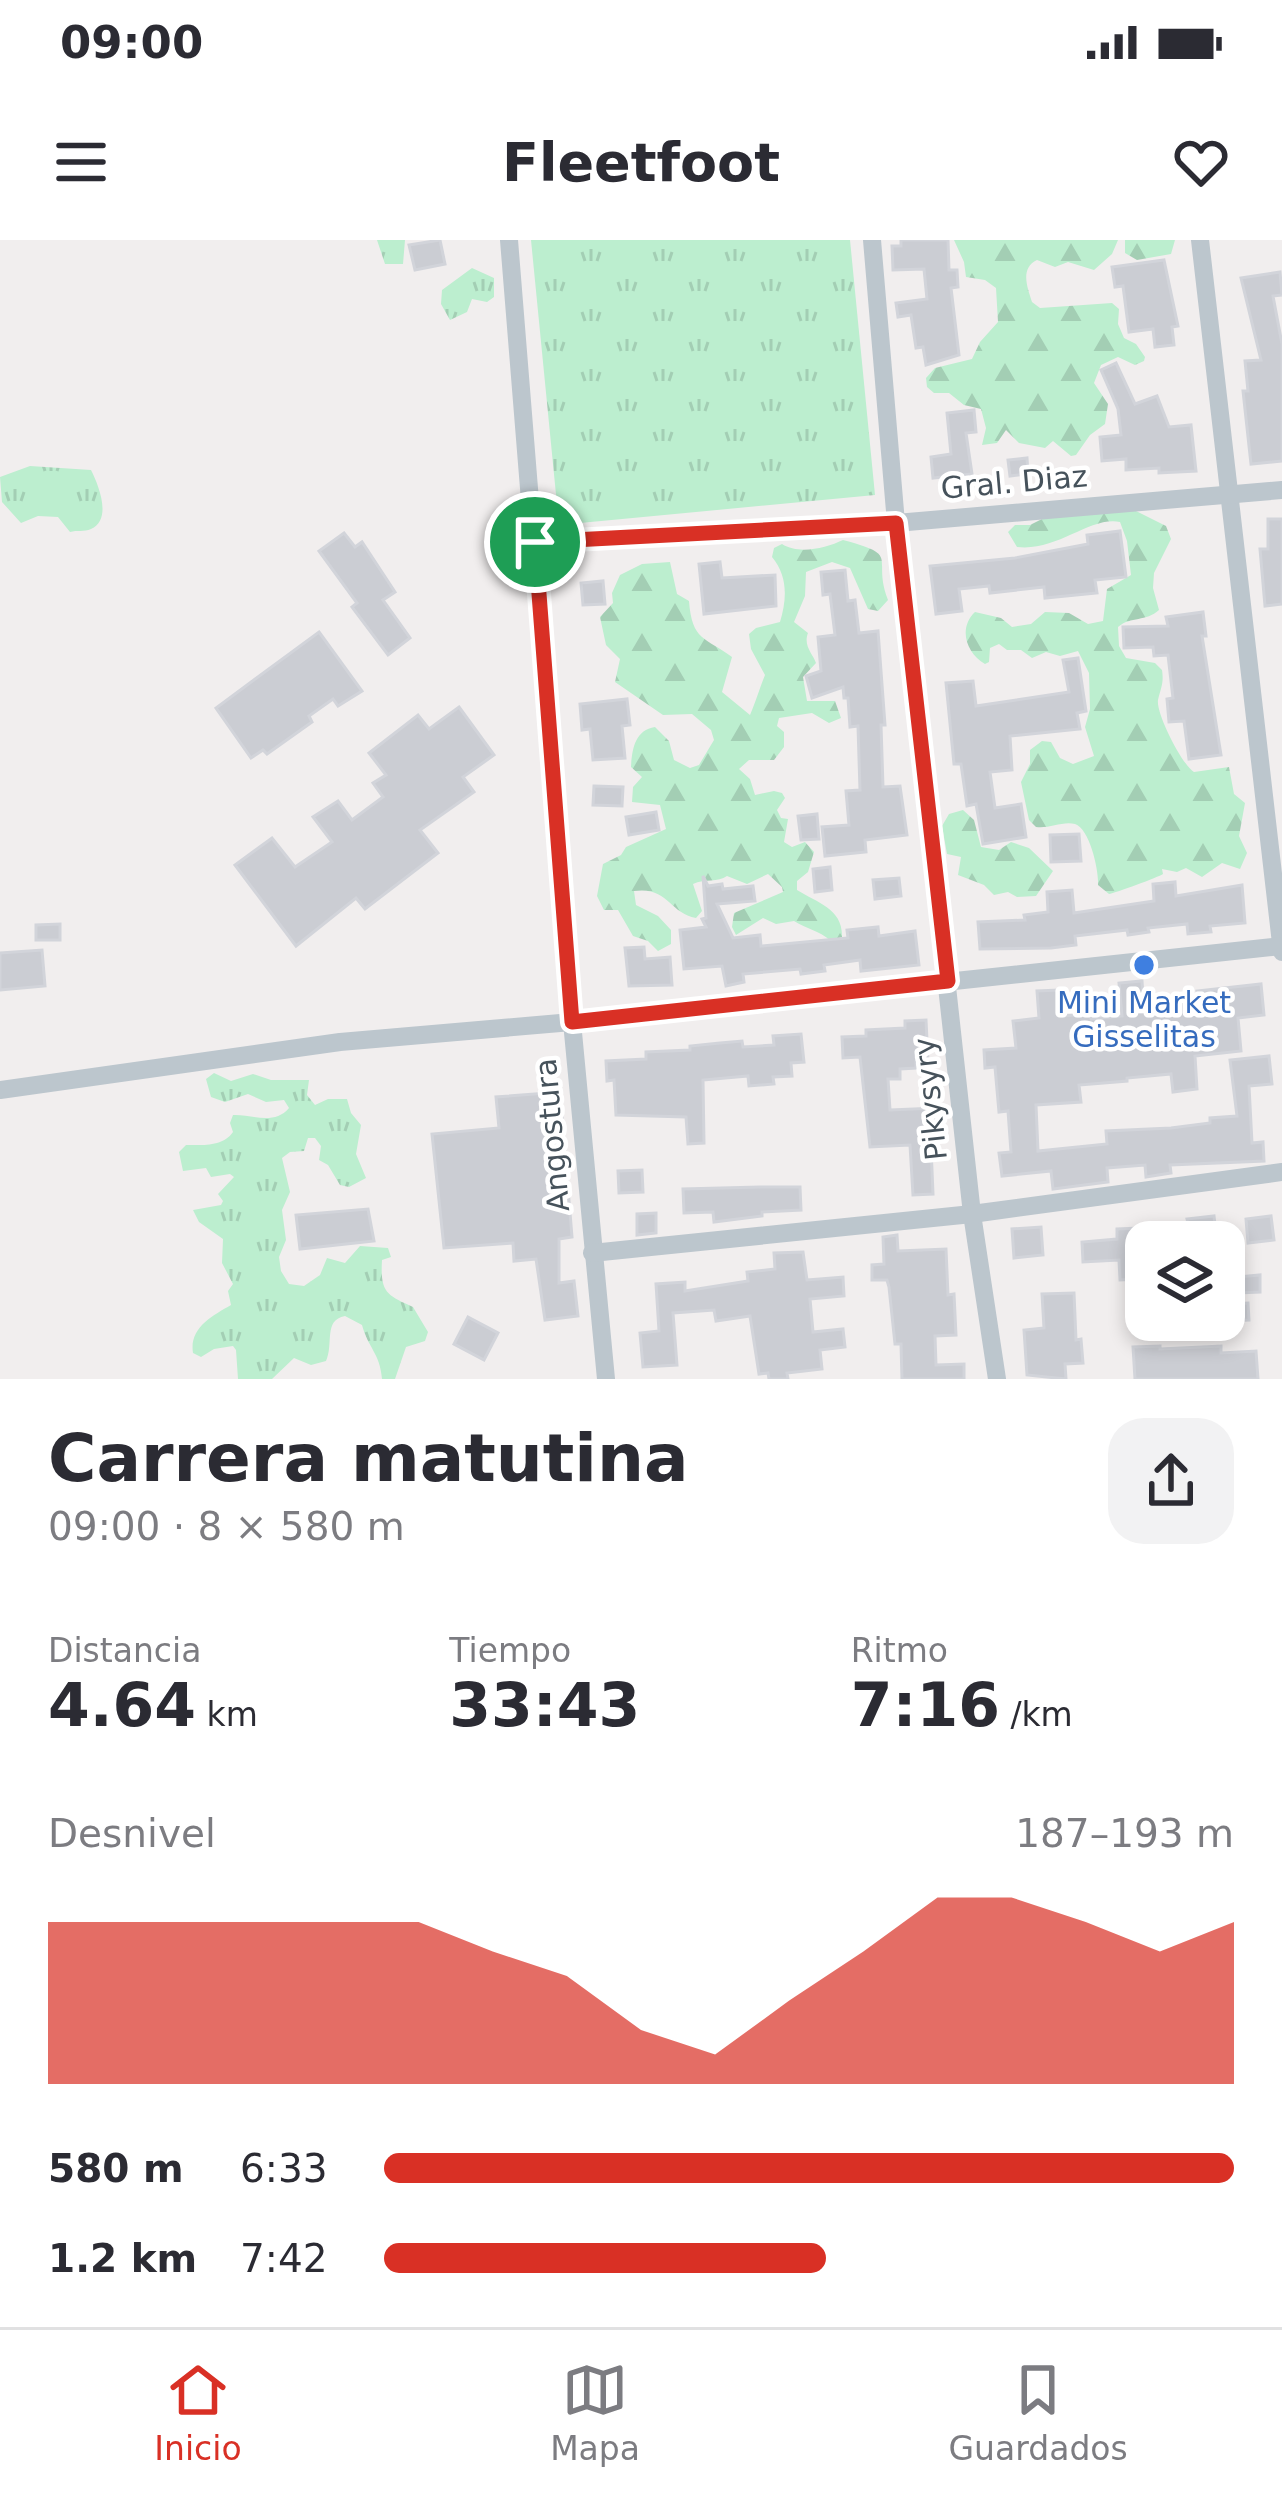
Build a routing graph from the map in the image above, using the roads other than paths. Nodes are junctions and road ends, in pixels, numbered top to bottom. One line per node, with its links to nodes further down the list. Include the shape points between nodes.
1 (509, 240): 7 (street, Angostura)
2 (872, 240): 6 (street, Pikysyry)
3 (1200, 240): 5 (street)
4 (1282, 490): 5 (street, Gral. Diaz)
5 (1229, 494): 6 (street, Gral. Diaz); 8 (street)
6 (896, 523): 7 (street, Gral. Diaz); 9 (street, Pikysyry)
7 (535, 542): 10 (street, Angostura)
8 (1282, 948): 9 (street)
9 (948, 981): 10 (street); 13 (street, Pikysyry)
10 (572, 1022): 11 (street, via 340,1042); 14 (street, Angostura)
11 (0, 1090)
12 (1282, 1172): 13 (street)
13 (972, 1214): 14 (street); 16 (street, Pikysyry)
14 (592, 1253): 15 (street, Angostura)
15 (606, 1379)
16 (997, 1379)

